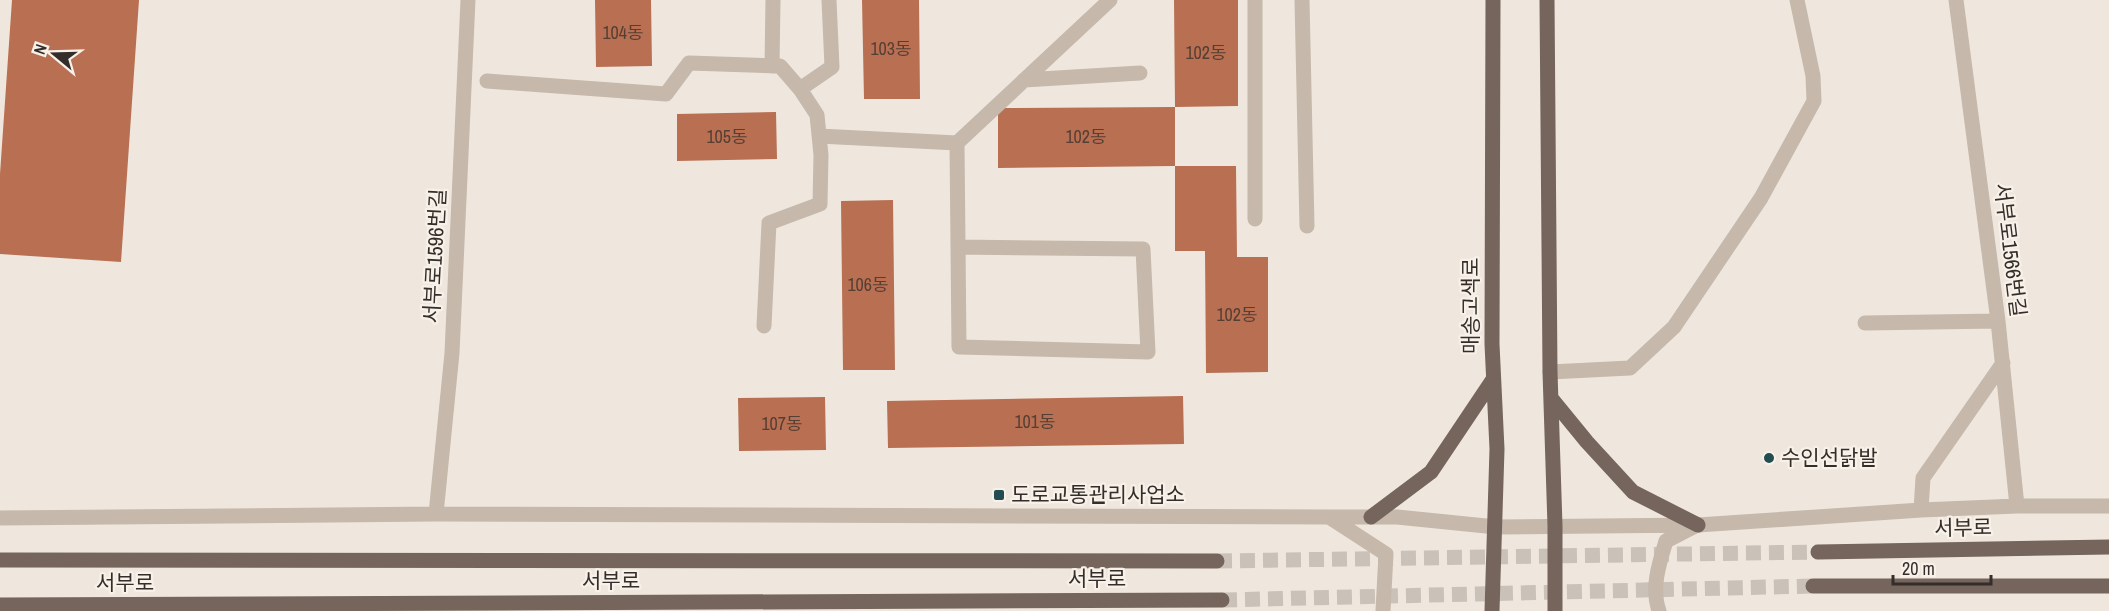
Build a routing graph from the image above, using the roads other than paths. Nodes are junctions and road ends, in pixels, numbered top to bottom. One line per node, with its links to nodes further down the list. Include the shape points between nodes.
1 (468, 0): 31 (street, 서부로1596번길, via 452,353)
2 (774, 0): 11 (street)
3 (830, 0): 15 (street, via 832,67)
4 (1110, 0): 13 (street)
5 (1255, 0): 18 (street)
6 (1302, 0): 19 (street)
7 (1493, 0): 26 (main road, 매송고색로)
8 (1547, 0): 25 (main road)
9 (1797, 0): 25 (street, via 1813,76 1814,101 1761,198 1674,327 1630,368)
10 (1956, 0): 21 (street, 서부로1566번길)
11 (772, 66): 14 (street, via 689,63 666,94); 15 (street, via 780,66)
12 (1140, 73): 13 (street)
13 (1024, 80): 17 (street)
14 (487, 81)
15 (800, 89): 16 (street, via 817,115)
16 (819, 136): 17 (street); 23 (street, via 820,204 769,224)
17 (957, 143): 20 (street)
18 (1255, 219)
19 (1307, 226)
20 (958, 247): 20 (street, via 959,347 1148,352 1143,249)
21 (1998, 321): 22 (street); 24 (street, 서부로1566번길)
22 (1865, 323)
23 (764, 326)
24 (2003, 363): 28 (street, 서부로1566번길); 30 (street, via 1923,478)
25 (1550, 372): 27 (main road)
26 (1492, 381): 33 (main road, via 1431,472); 37 (main road, 매송고색로, via 1497,449)
27 (1551, 398): 35 (main road, via 1633,492); 36 (main road)
28 (2017, 506): 29 (street); 30 (street)
29 (2109, 506)
30 (1921, 510): 35 (street)
31 (436, 514): 32 (street); 34 (street)
32 (1329, 517): 33 (street); 46 (street, via 1386,554)
33 (1371, 517): 37 (street)
34 (0, 518)
35 (1698, 525): 36 (street); 49 (street, via 1666,541 1655,585)
36 (1555, 526): 37 (street); 48 (main road)
37 (1496, 527): 47 (main road, 매송고색로)
38 (2109, 547): 39 (main road, 서부로)
39 (1818, 552)
40 (0, 560): 41 (main road)
41 (1217, 561)
42 (1813, 586): 43 (main road)
43 (2109, 586)
44 (1222, 600): 45 (main road, 서부로)
45 (0, 605)
46 (1383, 611)
47 (1492, 611)
48 (1555, 611)
49 (1659, 611)

